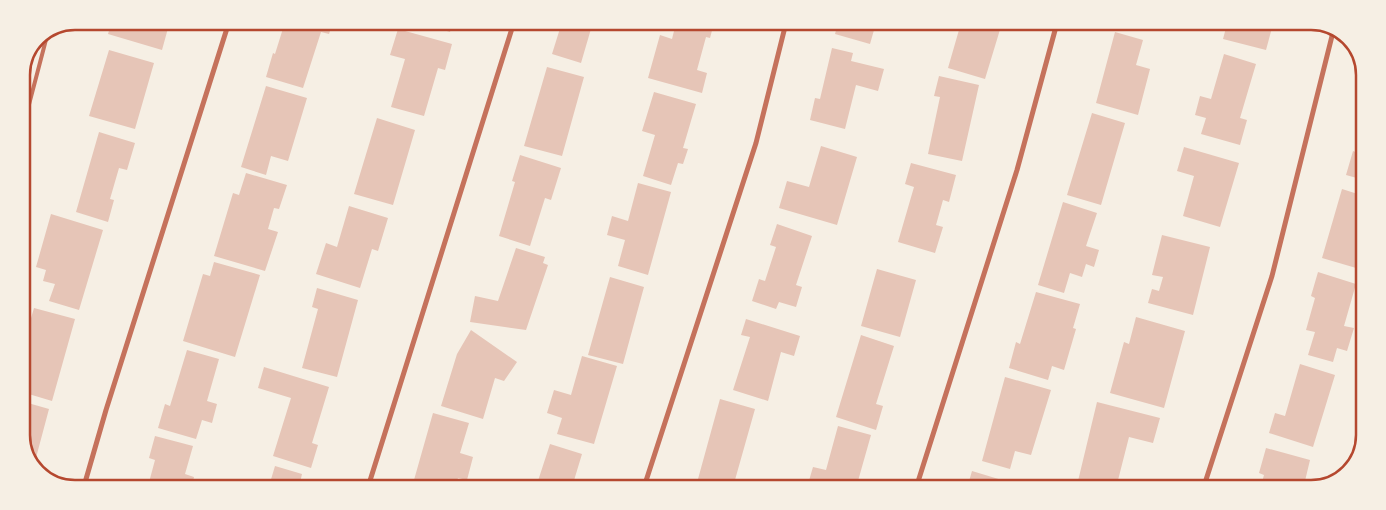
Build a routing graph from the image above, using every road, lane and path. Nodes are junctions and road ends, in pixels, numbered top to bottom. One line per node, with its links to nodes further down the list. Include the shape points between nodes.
1 (226, 30): 8 (street)
2 (511, 30): 9 (street)
3 (784, 30): 10 (street, via 756,143)
4 (1055, 30): 11 (street, via 1017,170)
5 (1332, 36): 12 (street, via 1272,276)
6 (46, 41): 7 (lane)
7 (30, 101)
8 (86, 480)
9 (370, 480)
10 (646, 480)
11 (919, 480)
12 (1206, 480)

